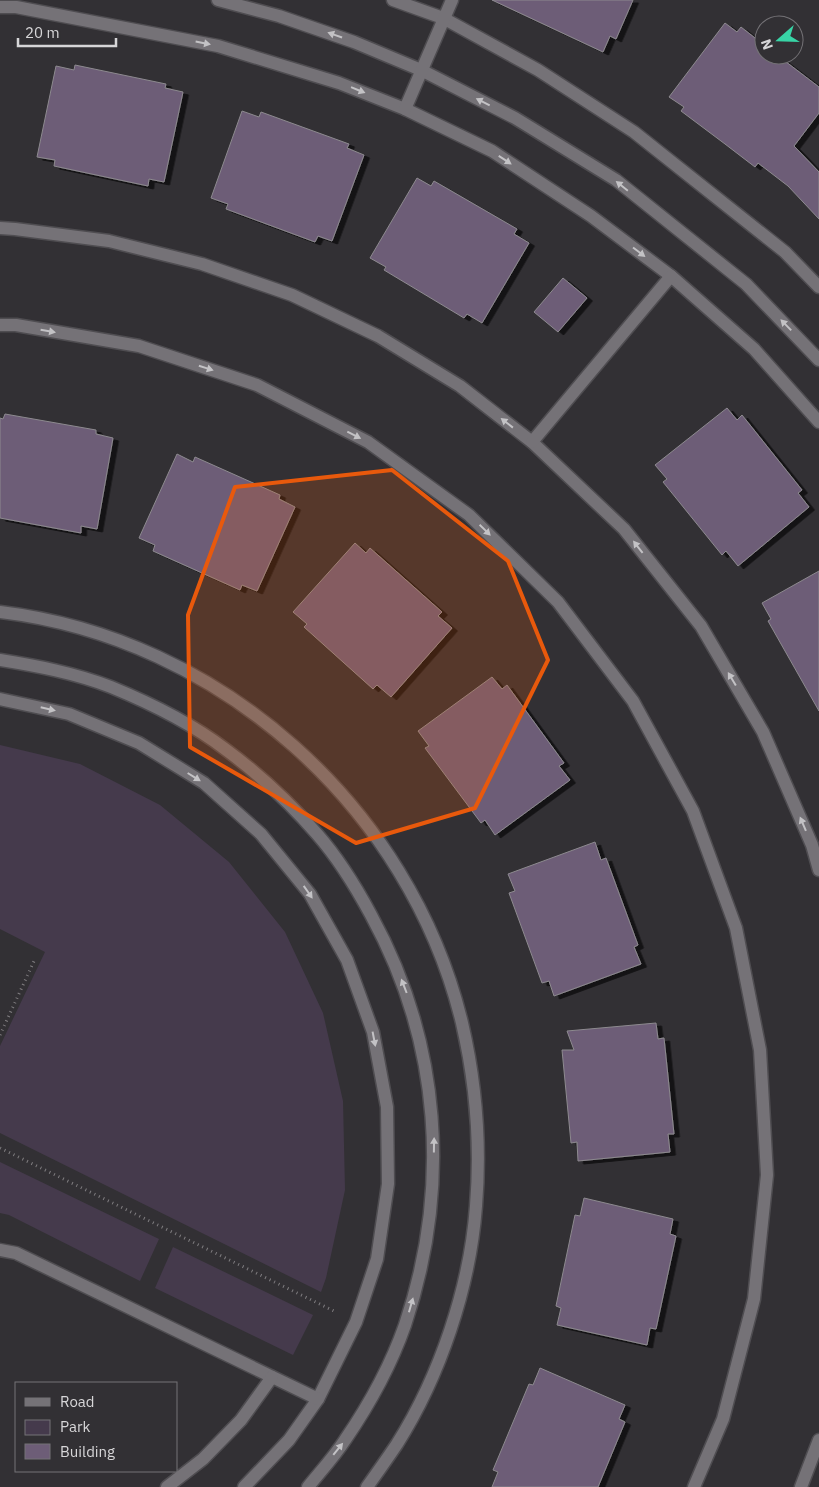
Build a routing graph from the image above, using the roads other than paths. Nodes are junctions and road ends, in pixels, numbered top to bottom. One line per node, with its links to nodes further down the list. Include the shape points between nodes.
1 (218, 0): 6 (street, one-way to 1, via 279,16)
2 (392, 0): 5 (street)
3 (452, 0): 5 (street)
4 (0, 7): 7 (street, one-way to 7, via 16,7 218,46 339,82)
5 (443, 18): 6 (street); 10 (street, via 538,70 634,132 784,252)
6 (421, 70): 7 (street); 12 (street, one-way to 6, via 746,284 616,180 515,118)
7 (405, 109): 9 (street, one-way to 9, via 492,151 590,216)
8 (0, 228): 14 (street, one-way to 8, via 460,386 378,336 292,295 202,264 109,241)
9 (671, 276): 13 (street, via 754,349); 14 (street)
10 (819, 287)
11 (0, 325): 27 (street, one-way to 27, via 139,346 257,385 368,442 469,515 544,588 633,701 693,811 736,928 760,1050 767,1175 754,1299 723,1419)
12 (819, 360)
13 (819, 422)
14 (532, 442): 18 (street, one-way to 14, via 812,845 763,732 701,626 624,529)
15 (0, 612): 26 (street, via 29,615 90,630 148,652 204,680 256,715 305,754 348,800 380,843 417,904 443,962 462,1022 474,1083 479,1146 476,1208 467,1270 450,1330 427,1389 397,1444)
16 (0, 660): 25 (street, one-way to 16, via 344,1441 378,1386 404,1327 422,1264 432,1200 434,1134 427,1070 411,1006 388,946 357,888 319,835 274,788 224,747 168,713 108,686 46,668)
17 (0, 699): 21 (street, one-way to 21, via 68,714 139,743 204,783 262,834 310,894 347,960 373,1032 387,1107 388,1184 377,1259 356,1322)
18 (819, 870)
19 (0, 1250): 20 (street, via 16,1253)
20 (272, 1377): 21 (street); 23 (street, via 234,1427 203,1459)
21 (318, 1399): 24 (street, via 288,1440)
22 (819, 1440): 28 (street)
23 (168, 1487)
24 (244, 1487)
25 (308, 1487)
26 (367, 1487)
27 (694, 1487)
28 (800, 1487)

